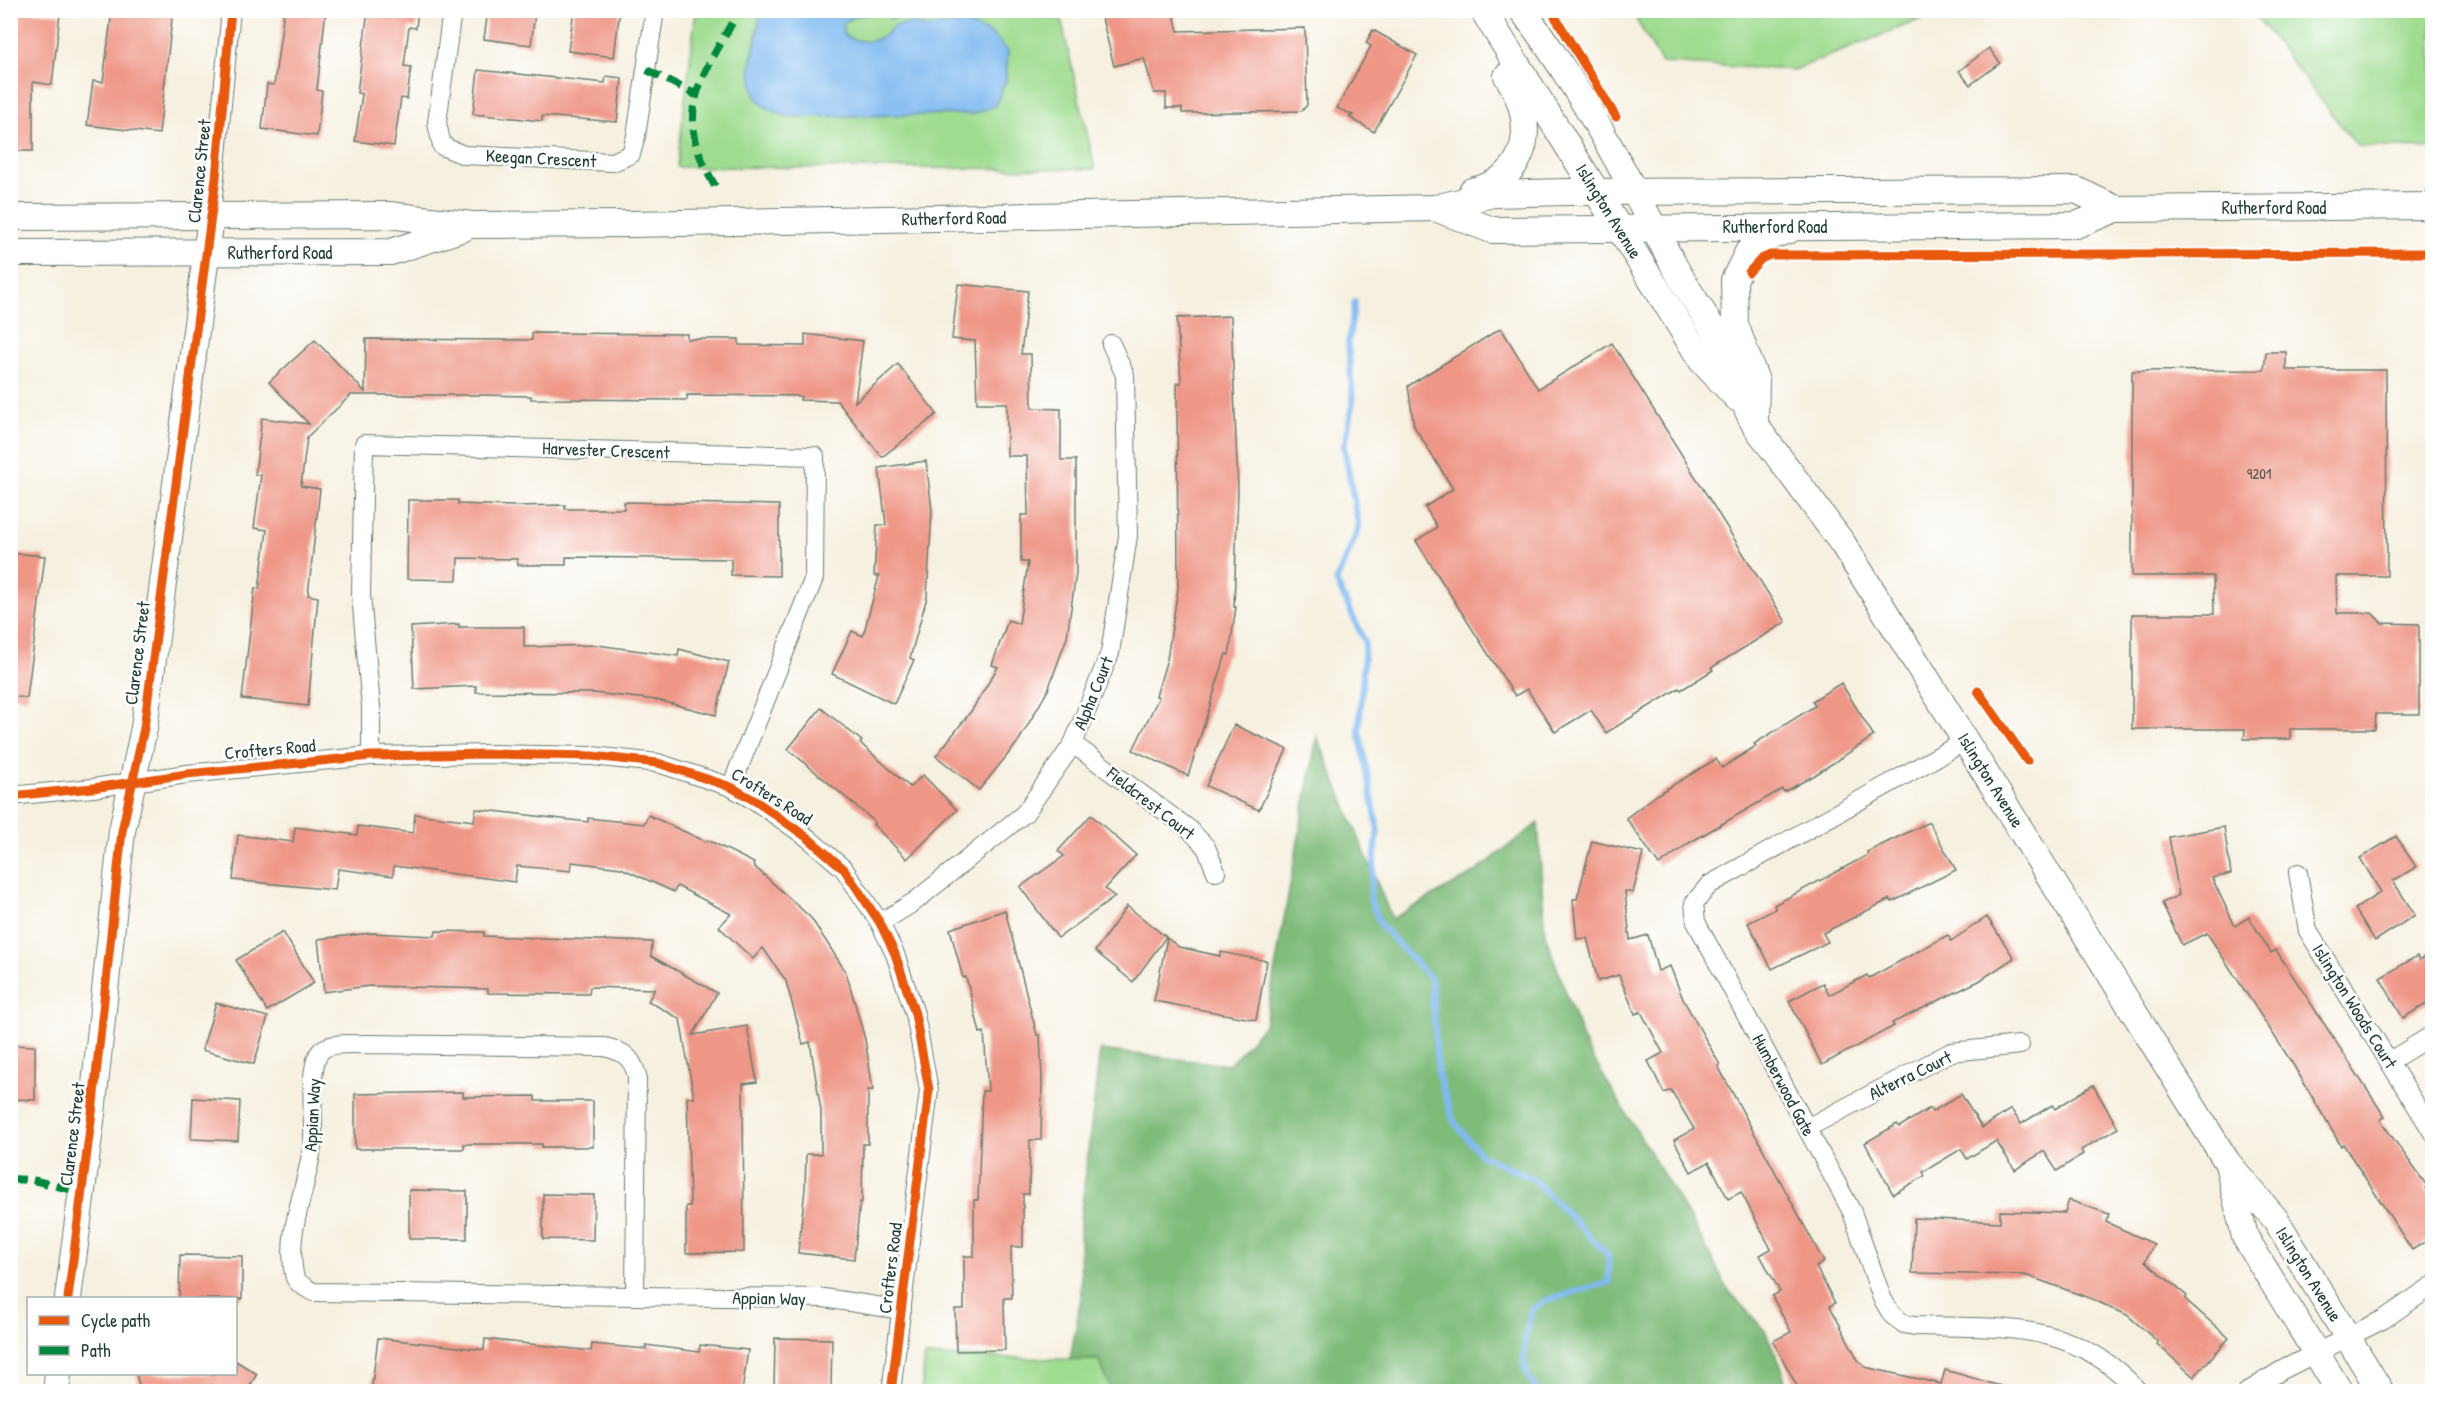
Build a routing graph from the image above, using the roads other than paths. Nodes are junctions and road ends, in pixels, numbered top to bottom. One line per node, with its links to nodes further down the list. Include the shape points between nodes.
1 (231, 10): 13 (street, Clarence Street)
2 (452, 10): 3 (street, Keegan Crescent, via 437,123 442,146 464,155 613,162 631,154 636,136)
3 (655, 10)
4 (1482, 10): 7 (main road, Islington Avenue); 9 (main road, via 1482,30 1522,105 1527,131 1520,157 1507,174 1484,188)
5 (1522, 10): 6 (main road, Islington Avenue, via 1550,47)
6 (1635, 191): 7 (main road, Rutherford Road); 11 (main road, Rutherford Road, via 2076,190); 17 (main road, Islington Avenue)
7 (1597, 192): 10 (main road, Rutherford Road, via 1493,194); 16 (main road, Islington Avenue)
8 (2433, 206): 11 (main road, Rutherford Road)
9 (1397, 208): 10 (main road, Rutherford Road); 14 (main road, Rutherford Road)
10 (1435, 208): 16 (main road, Rutherford Road, via 1492,230)
11 (2116, 209): 15 (main road, Rutherford Road, via 2076,225)
12 (10, 217): 13 (main road, Rutherford Road)
13 (211, 217): 14 (main road, Rutherford Road, via 389,215); 18 (main road, Clarence Street)
14 (472, 225): 18 (main road, Rutherford Road, via 391,252)
15 (1799, 226): 17 (main road, Rutherford Road); 21 (main road, via 1756,244 1743,259 1734,280 1735,324 1756,381)
16 (1619, 227): 17 (main road, Rutherford Road); 21 (main road, Islington Avenue, via 1702,361)
17 (1653, 227): 21 (main road, Islington Avenue, via 1723,347)
18 (207, 252): 19 (main road, Rutherford Road); 25 (main road, Clarence Street, via 144,728)
19 (10, 253)
20 (1111, 344): 23 (street, Alpha Court, via 1125,375 1128,536 1110,653)
21 (1749, 415): 22 (main road, Islington Avenue, via 1843,544)
22 (1966, 740): 34 (street, Humberwood Gate, via 1709,885 1694,903 1696,922); 36 (main road, Islington Avenue)
23 (1073, 744): 28 (street, Fieldcrest Court, via 1189,829 1206,847); 30 (street, Alpha Court, via 1025,813 914,902)
24 (371, 756): 25 (street, Crofters Road); 26 (street, Crofters Road, via 494,754 628,759 658,764); 26 (street, Harvester Crescent, via 372,707 361,595 364,444 815,456 814,578)
25 (132, 782): 27 (street, Crofters Road); 39 (main road, Clarence Street, via 122,831)
26 (731, 787): 30 (street, Crofters Road, via 808,838 844,869)
27 (10, 796)
28 (1216, 872)
29 (2298, 873): 33 (street, Islington Woods Court, via 2308,931)
30 (880, 922): 40 (street, Crofters Road, via 915,1014 929,1090)
31 (2433, 1035): 33 (street)
32 (2019, 1045): 34 (street, Alterra Court, via 1951,1052)
33 (2390, 1061): 35 (street, Islington Woods Court)
34 (1807, 1128): 46 (street, Humberwood Gate, via 1852,1212 1882,1298 1892,1315 1915,1326 2012,1328 2064,1339 2114,1368)
35 (2433, 1131)
36 (2227, 1162): 41 (main road, Islington Avenue, via 2276,1220); 42 (main road, Islington Avenue, via 2245,1237)
37 (2433, 1286): 41 (street, via 2384,1319)
38 (634, 1296): 38 (street, Appian Way, via 637,1074 632,1059 605,1047 368,1044 333,1046 321,1051 315,1062 310,1161 294,1224 294,1276 301,1285 313,1292); 40 (street, Appian Way, via 824,1298)
39 (68, 1297)
40 (902, 1310): 45 (street, Crofters Road)
41 (2348, 1337): 42 (street); 49 (main road, Islington Avenue)
42 (2316, 1353): 47 (street); 48 (main road, Islington Avenue)
43 (58, 1375): 44 (main road)
44 (56, 1392)
45 (891, 1392)
46 (2139, 1392)
47 (2247, 1392)
48 (2340, 1392)
49 (2381, 1392)

